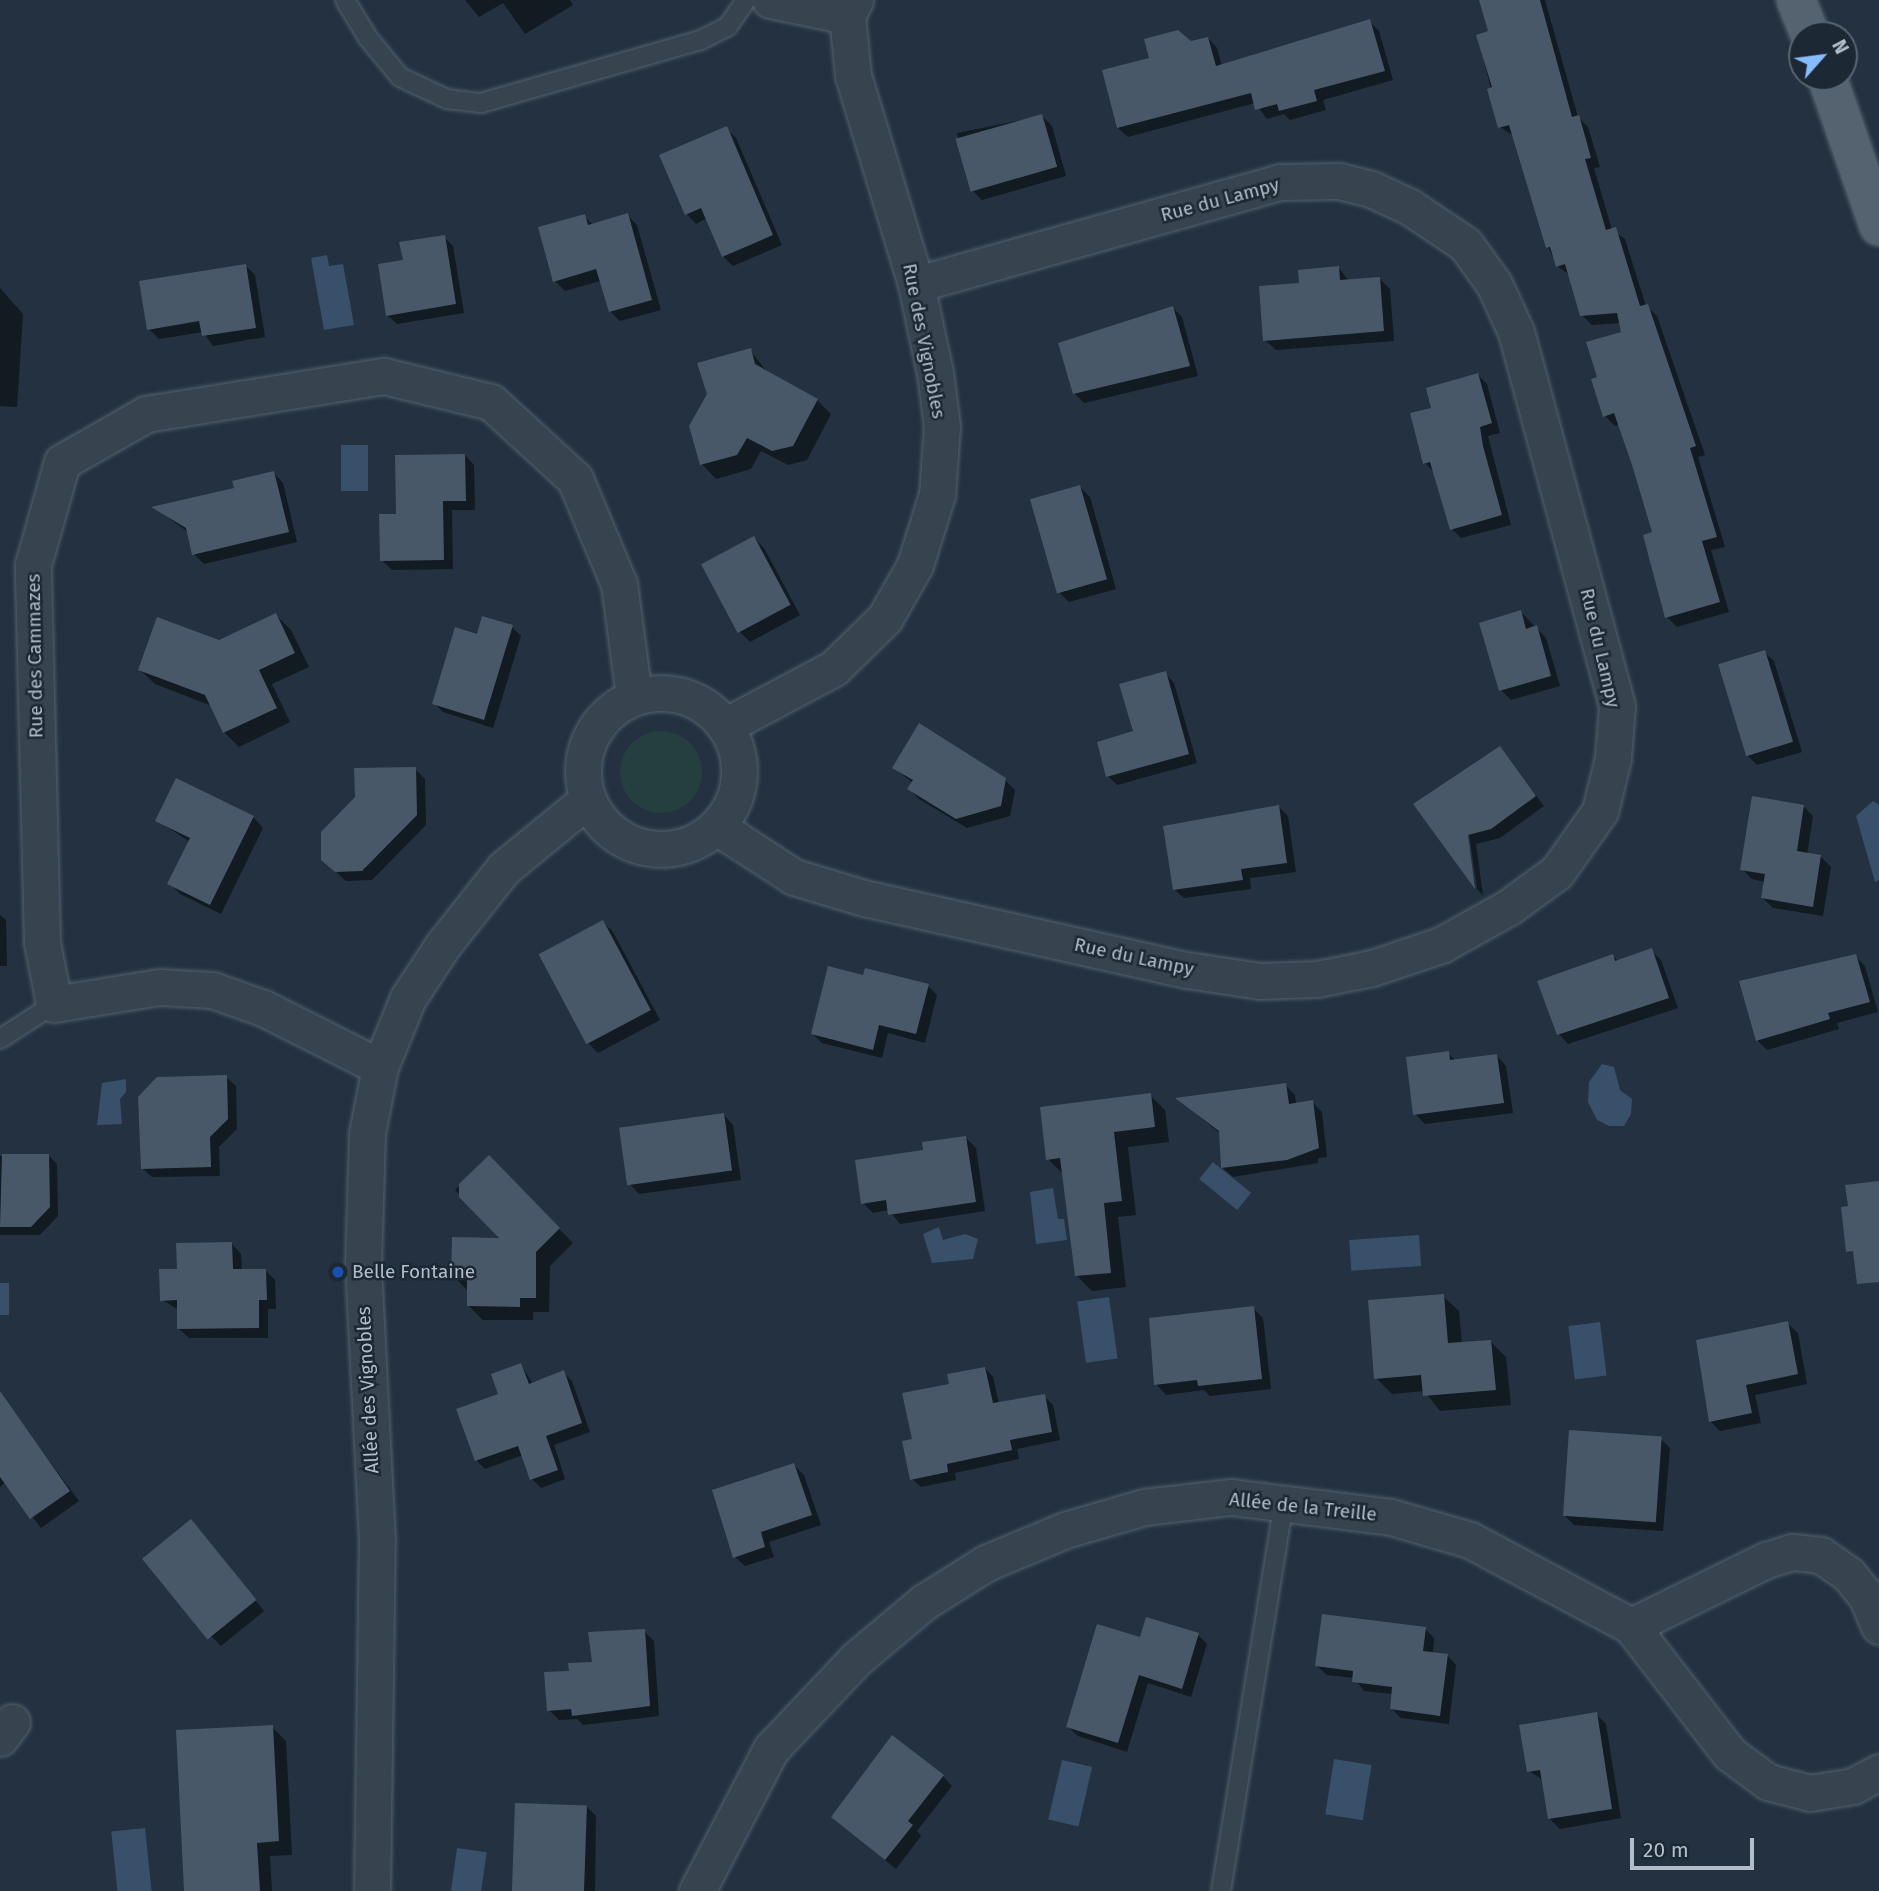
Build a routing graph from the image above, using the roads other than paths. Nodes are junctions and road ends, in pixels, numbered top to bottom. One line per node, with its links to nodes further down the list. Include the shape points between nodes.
1 (345, 0): 2 (lane, via 400,77 447,99 481,103 701,40 728,26)
2 (746, 0)
3 (770, 0): 5 (street)
4 (1796, 0): 6 (main road)
5 (851, 8): 9 (street, Rue des Vignobles, via 853,75)
6 (1804, 21)
7 (1832, 91): 8 (main road)
8 (1879, 226)
9 (916, 284): 11 (street, Rue des Vignobles, via 942,426 937,495 915,565 885,618 834,668); 13 (street, Rue du Lampy, via 1280,182 1338,181 1371,189 1410,207 1465,244 1494,284 1516,332 1617,706 1613,758 1600,811 1557,872 1509,907 1441,945 1372,968 1317,979 1260,981 1187,970 864,898 794,877)
10 (635, 696): 11 (street, via 660,692 685,696); 12 (street, via 595,727 584,750); 14 (street, Rue des Cammazes, via 619,584 575,479 491,402 384,376 146,414 62,462 33,565 42,942)
11 (726, 726): 13 (street, via 737,750 740,778 733,804)
12 (587, 800): 13 (street, via 601,822 621,839 645,848 671,849 696,842); 16 (street, Allée des Vignobles, via 504,868 443,944 408,998)
13 (717, 827)
14 (54, 1004): 15 (lane); 16 (street, via 159,987 212,990 263,1008)
15 (0, 1039)
16 (380, 1067): 21 (street, Allée des Vignobles, via 367,1133 363,1268 377,1541)
17 (1284, 1502): 18 (street, Allée de la Treille, via 1391,1517 1470,1540); 22 (street, Allée de la Treille, via 1231,1497 1144,1507 1065,1530 986,1563 924,1602 856,1659 771,1749); 23 (lane)
18 (1631, 1626): 19 (street, via 1766,1560 1792,1552 1821,1555 1849,1574 1866,1596); 20 (street, Allée de la Treille, via 1730,1754 1768,1782 1810,1793 1853,1786)
19 (1879, 1626)
20 (1879, 1772)
21 (372, 1891)
22 (697, 1891)
23 (1222, 1891)

